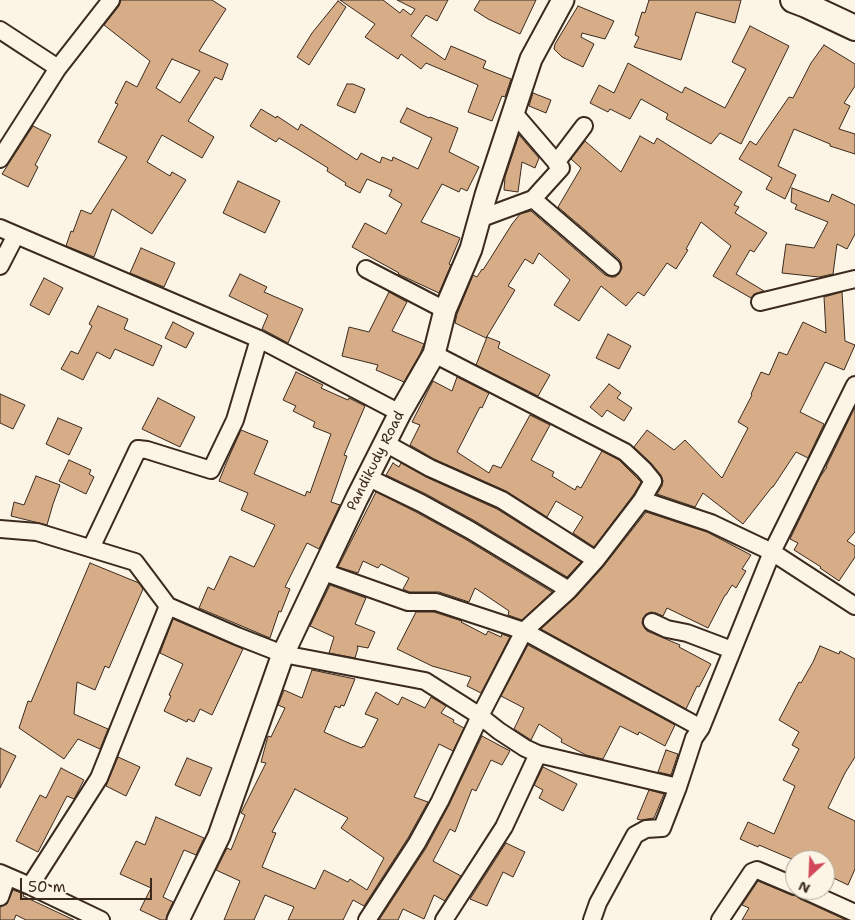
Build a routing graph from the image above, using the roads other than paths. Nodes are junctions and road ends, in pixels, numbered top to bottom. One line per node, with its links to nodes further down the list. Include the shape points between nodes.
1 (111, 0): 6 (street)
2 (563, 0): 7 (street, Pandikudy Road, via 531,59)
3 (793, 0): 4 (main road)
4 (855, 28)
5 (0, 30): 6 (street)
6 (58, 68): 9 (street)
7 (513, 112): 10 (street); 12 (street, Pandikudy Road)
8 (584, 126): 10 (street)
9 (0, 159)
10 (556, 163): 11 (street, via 561,168)
11 (533, 199): 12 (street); 16 (street)
12 (480, 219): 20 (street, Pandikudy Road)
13 (0, 228): 14 (street)
14 (16, 235): 15 (street); 21 (street)
15 (0, 266)
16 (612, 267)
17 (366, 269): 20 (street)
18 (855, 279): 19 (street)
19 (760, 302)
20 (446, 310): 22 (street, Pandikudy Road)
21 (259, 340): 24 (street); 29 (street, via 235,420 211,470 138,448)
22 (434, 354): 24 (street, Pandikudy Road); 27 (street, via 624,452 653,481)
23 (855, 385): 30 (street)
24 (400, 413): 25 (street, Pandikudy Road)
25 (385, 443): 26 (street, Pandikudy Road); 31 (street, via 430,468 502,500)
26 (367, 477): 32 (street, Pandikudy Road); 33 (street, via 421,503)
27 (642, 500): 30 (street, via 711,523); 31 (street)
28 (0, 529): 29 (street, via 37,532)
29 (91, 548): 34 (street, via 135,562)
30 (772, 552): 35 (street); 38 (street)
31 (596, 560): 33 (street)
32 (321, 571): 37 (street, via 408,602 436,602); 39 (street, Pandikudy Road)
33 (569, 590): 37 (street)
34 (168, 606): 39 (street); 46 (street, via 99,778)
35 (855, 606)
36 (652, 622): 38 (street, via 667,630 687,633)
37 (524, 631): 40 (street); 41 (street)
38 (732, 650): 41 (street)
39 (283, 654): 40 (street, via 425,681); 51 (street, Pandikudy Road, via 219,836)
40 (480, 716): 42 (street); 52 (street, via 422,834)
41 (701, 728): 43 (street, via 694,738)
42 (538, 754): 43 (street); 53 (street, via 504,827)
43 (678, 787): 54 (street, via 662,828 646,829 635,835)
44 (4, 875): 46 (street); 47 (street)
45 (785, 882): 55 (street, via 757,870 752,872)
46 (30, 886): 50 (street)
47 (0, 897)
48 (826, 900): 49 (street)
49 (855, 913)
50 (101, 920)
51 (178, 920)
52 (367, 920)
53 (444, 920)
54 (592, 920)
55 (720, 920)

